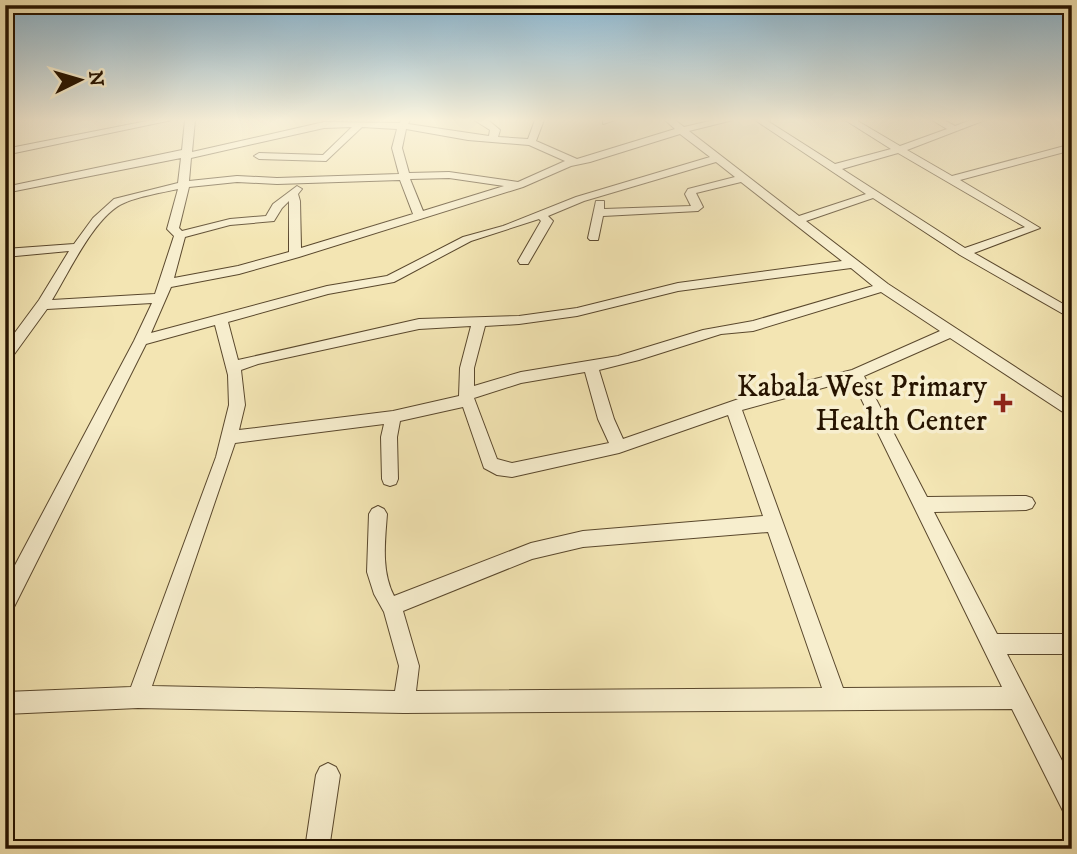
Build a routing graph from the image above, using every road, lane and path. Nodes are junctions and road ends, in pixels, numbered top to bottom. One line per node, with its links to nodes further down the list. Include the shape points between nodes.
1 (156, 160): 22 (street)
2 (184, 160): 21 (street)
3 (258, 160): 14 (street)
4 (402, 160): 15 (street)
5 (586, 160): 12 (street)
6 (712, 160): 24 (street)
7 (720, 160): 16 (street)
8 (820, 160): 13 (street)
9 (862, 160): 13 (street)
10 (919, 160): 17 (street)
11 (1025, 160): 17 (street)
12 (573, 161): 20 (street)
13 (833, 168): 25 (street)
14 (253, 177): 19 (street); 21 (street)
15 (404, 177): 19 (street); 20 (street, via 449,175); 27 (street)
16 (743, 178): 26 (street, via 692,191 694,209); 29 (street)
17 (952, 178): 33 (street, via 1034,228)
18 (5, 179): 22 (street)
19 (300, 180): 23 (street)
20 (519, 185): 27 (street)
21 (182, 186): 30 (street, via 173,229); 32 (street, via 118,201)
22 (10, 189)
23 (292, 193): 30 (street, via 276,206 270,219 230,222); 35 (street)
24 (597, 194): 26 (street); 28 (street)
25 (873, 195): 29 (street); 33 (street)
26 (599, 213): 31 (street)
27 (419, 214): 35 (street)
28 (541, 214): 36 (street, via 547,221); 42 (street, via 467,239 390,279 327,290)
29 (797, 220): 37 (street)
30 (180, 235): 39 (street)
31 (594, 238)
32 (78, 247): 34 (street); 40 (street)
33 (964, 252): 41 (street)
34 (5, 253)
35 (295, 254): 39 (street)
36 (524, 261)
37 (852, 264): 38 (street); 43 (street, via 678,287 577,312)
38 (883, 287): 44 (street); 47 (street, via 753,326 735,326)
39 (162, 291): 40 (street); 45 (street)
40 (43, 305): 46 (street)
41 (1072, 315)
42 (221, 321): 45 (street); 48 (street)
43 (479, 322): 48 (street, via 454,320 380,331); 50 (street, via 467,368)
44 (950, 332): 49 (street); 52 (street)
45 (141, 341): 61 (street)
46 (5, 356)
47 (591, 366): 50 (street, via 494,385); 55 (street)
48 (233, 367): 54 (street, via 237,405)
49 (856, 374): 51 (street); 58 (street)
50 (467, 397): 53 (street); 55 (street, via 489,463 498,468 512,470)
51 (733, 407): 55 (street); 60 (street)
52 (1072, 412)
53 (393, 417): 54 (street); 56 (street)
54 (229, 438): 65 (street)
55 (619, 447)
56 (390, 479)
57 (1026, 503): 58 (street)
58 (923, 505): 63 (street)
59 (378, 514): 62 (street, via 375,569 380,591)
60 (776, 523): 62 (street, via 570,542 531,551); 67 (street)
61 (5, 604)
62 (392, 606): 68 (street, via 409,666)
63 (993, 644): 64 (street); 66 (street)
64 (1072, 644)
65 (138, 697): 68 (street); 69 (street)
66 (1020, 698): 67 (street); 71 (street)
67 (836, 699): 68 (street)
68 (404, 702)
69 (5, 703)
70 (328, 775): 72 (street)
71 (1072, 805)
72 (317, 849)

